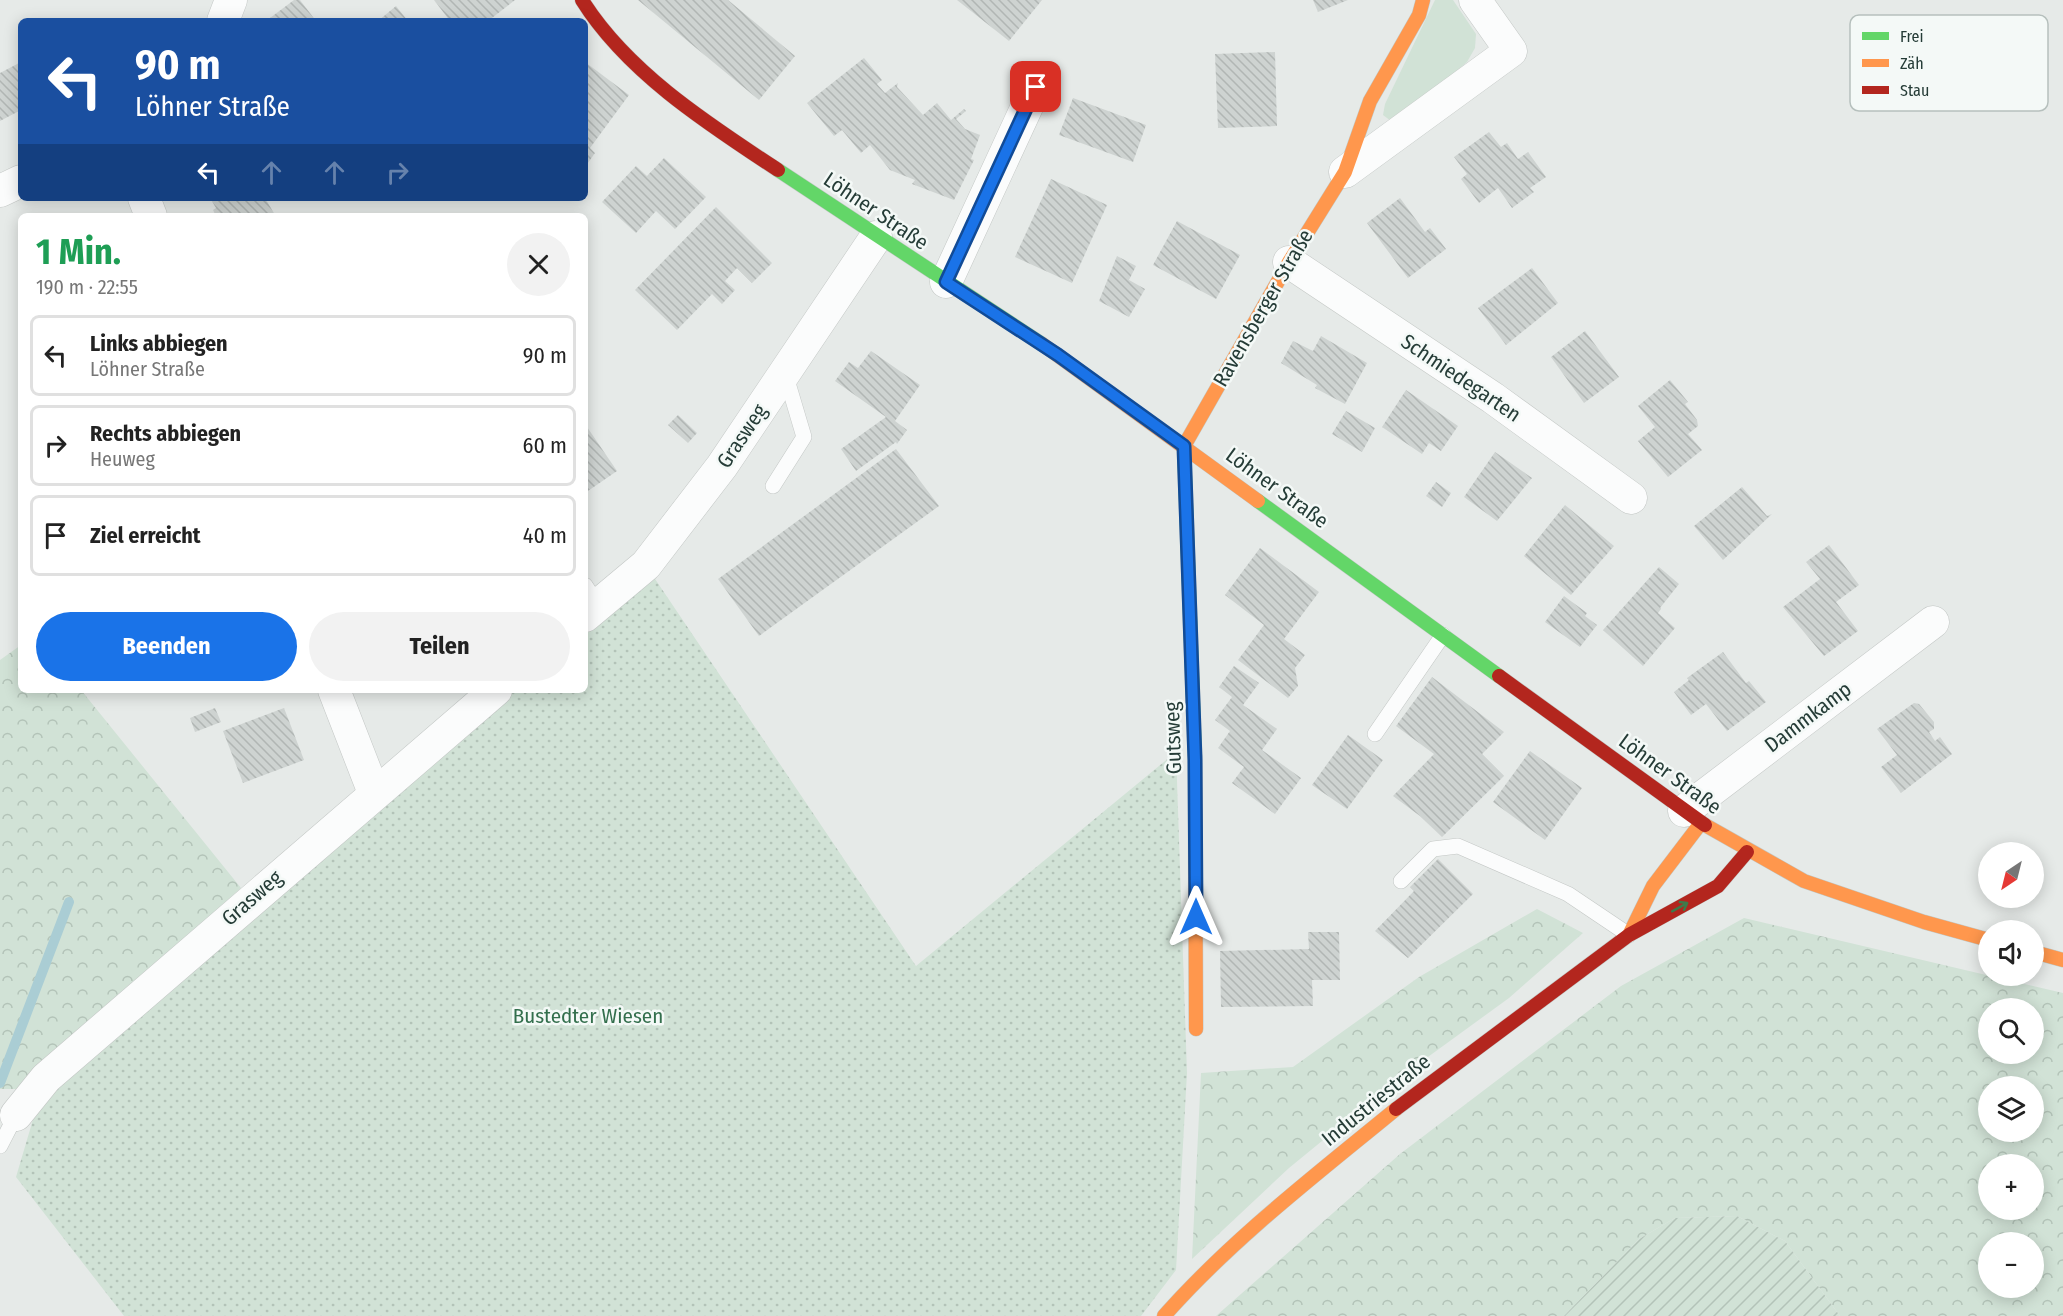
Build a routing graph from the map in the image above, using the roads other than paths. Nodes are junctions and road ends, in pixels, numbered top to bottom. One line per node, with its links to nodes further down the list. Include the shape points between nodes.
1 (231, 0): 5 (street)
2 (582, 0): 10 (street, Löhner Straße, via 597,24 636,66 733,141)
3 (1423, 0): 7 (street, Ravensberger Straße, via 1419,15 1370,101)
4 (1475, 0): 7 (street, Ravensberger Straße, via 1511,51)
5 (224, 18)
6 (1036, 87): 12 (street)
7 (1345, 172): 11 (street, Ravensberger Straße)
8 (18, 182): 9 (street)
9 (0, 191)
10 (876, 237): 12 (street, Löhner Straße); 13 (street, Grasweg)
11 (1289, 262): 14 (street, Ravensberger Straße); 16 (street, Schmiedegarten, via 1493,398)
12 (946, 282): 14 (street, Löhner Straße, via 1058,355)
13 (784, 373): 15 (lane, via 804,436); 17 (street, Grasweg, via 722,466 645,565)
14 (1184, 446): 19 (street, Löhner Straße); 31 (street, Gutsweg, via 1195,760)
15 (772, 486)
16 (1631, 498)
17 (589, 602)
18 (1933, 622): 24 (street, Dammkamp)
19 (1443, 635): 22 (lane); 24 (street, Löhner Straße)
20 (335, 693): 23 (street)
21 (492, 693): 23 (street, Grasweg)
22 (1375, 734)
23 (374, 793): 32 (street, Grasweg, via 45,1078)
24 (1693, 817): 25 (street, Löhner Straße); 27 (street, Industriestraße)
25 (1747, 852): 27 (street, Industriestraße, one-way to 25, via 1718,886); 28 (street, Löhner Straße, via 1804,881)
26 (1401, 881): 27 (lane, via 1433,849 1458,846 1568,894)
27 (1629, 935): 34 (street, Industriestraße, via 1406,1100 1299,1189 1187,1290)
28 (1978, 937)
29 (2044, 955): 30 (street)
30 (2063, 960)
31 (1196, 1029)
32 (16, 1115): 33 (lane)
33 (0, 1146)
34 (1164, 1316)

